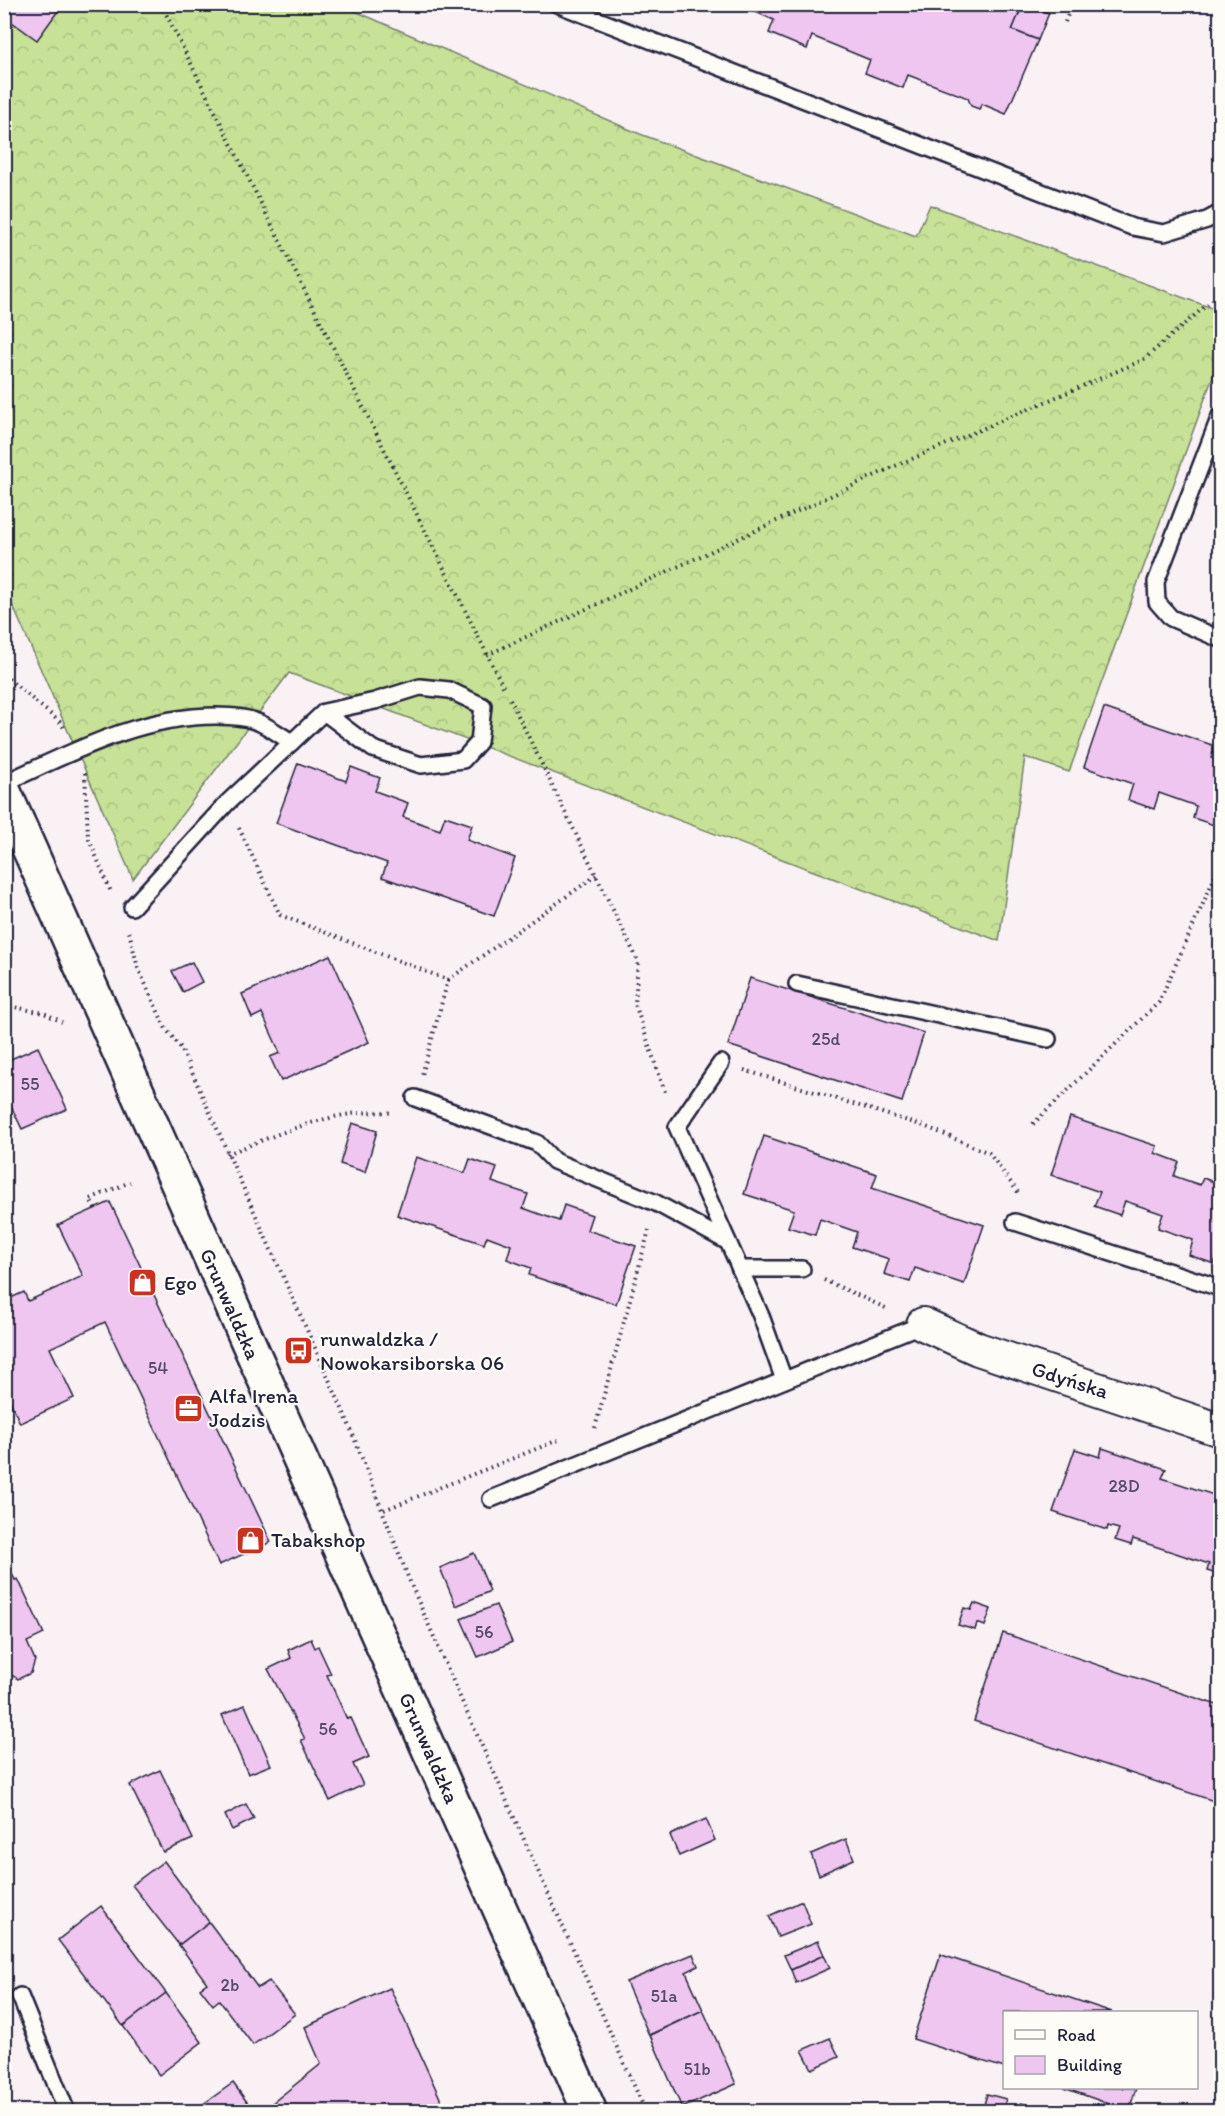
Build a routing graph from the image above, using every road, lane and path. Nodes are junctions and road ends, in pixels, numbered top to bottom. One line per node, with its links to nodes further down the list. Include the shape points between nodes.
1 (161, 4): 9 (path)
2 (557, 4): 5 (lane, via 1132,227 1164,233)
3 (1072, 4): 4 (path)
4 (1065, 22)
5 (1221, 213)
6 (1221, 288): 9 (path, via 1216,297 1143,360 893,467)
7 (1221, 416): 8 (lane, via 1156,582 1157,602 1171,618)
8 (1221, 639)
9 (487, 656): 20 (path)
10 (4, 675): 12 (path, via 61,723)
11 (324, 712): 11 (lane, via 373,749 421,765 463,760 479,742 483,706 449,690 420,687 375,702); 13 (lane)
12 (66, 734)
13 (292, 742): 15 (lane, via 259,722 234,716 156,721 106,738); 17 (lane)
14 (83, 769): 22 (path, via 87,778 88,837)
15 (4, 783)
16 (4, 792): 21 (street, Grunwaldzka)
17 (227, 803): 23 (lane); 25 (path, via 280,915)
18 (4, 838): 21 (street)
19 (1218, 870): 32 (path, via 1160,1002)
20 (597, 875): 25 (path); 33 (path, via 638,961 635,1004)
21 (42, 877): 57 (street, Grunwaldzka)
22 (113, 896)
23 (132, 907)
24 (125, 924): 34 (path, via 138,968 166,1029 181,1048)
25 (447, 980): 31 (path)
26 (797, 984): 29 (lane)
27 (4, 1005): 28 (path, via 44,1013)
28 (62, 1022)
29 (1048, 1039)
30 (721, 1064): 33 (lane); 36 (path, via 924,1126 989,1153)
31 (415, 1098): 34 (path, via 409,1115 368,1111 316,1121); 37 (lane, via 537,1143 554,1161)
32 (1033, 1124)
33 (677, 1127): 40 (lane)
34 (227, 1154): 54 (path)
35 (129, 1182): 38 (path, via 90,1199)
36 (1020, 1195)
37 (657, 1203): 40 (lane); 48 (path)
38 (95, 1209)
39 (1015, 1222): 44 (lane)
40 (728, 1242): 41 (lane)
41 (740, 1269): 42 (lane); 47 (lane)
42 (802, 1269)
43 (818, 1278): 45 (path)
44 (1221, 1288)
45 (852, 1292)
46 (923, 1324): 47 (lane); 50 (street, Gdyńska, via 978,1349)
47 (784, 1380): 52 (lane)
48 (595, 1426): 49 (path); 52 (path)
49 (584, 1430)
50 (1221, 1430)
51 (562, 1439): 54 (path)
52 (588, 1460): 53 (lane)
53 (491, 1499)
54 (384, 1510): 58 (path, via 457,1690)
55 (20, 1996): 56 (lane)
56 (66, 2112)
57 (590, 2112)
58 (646, 2112)

